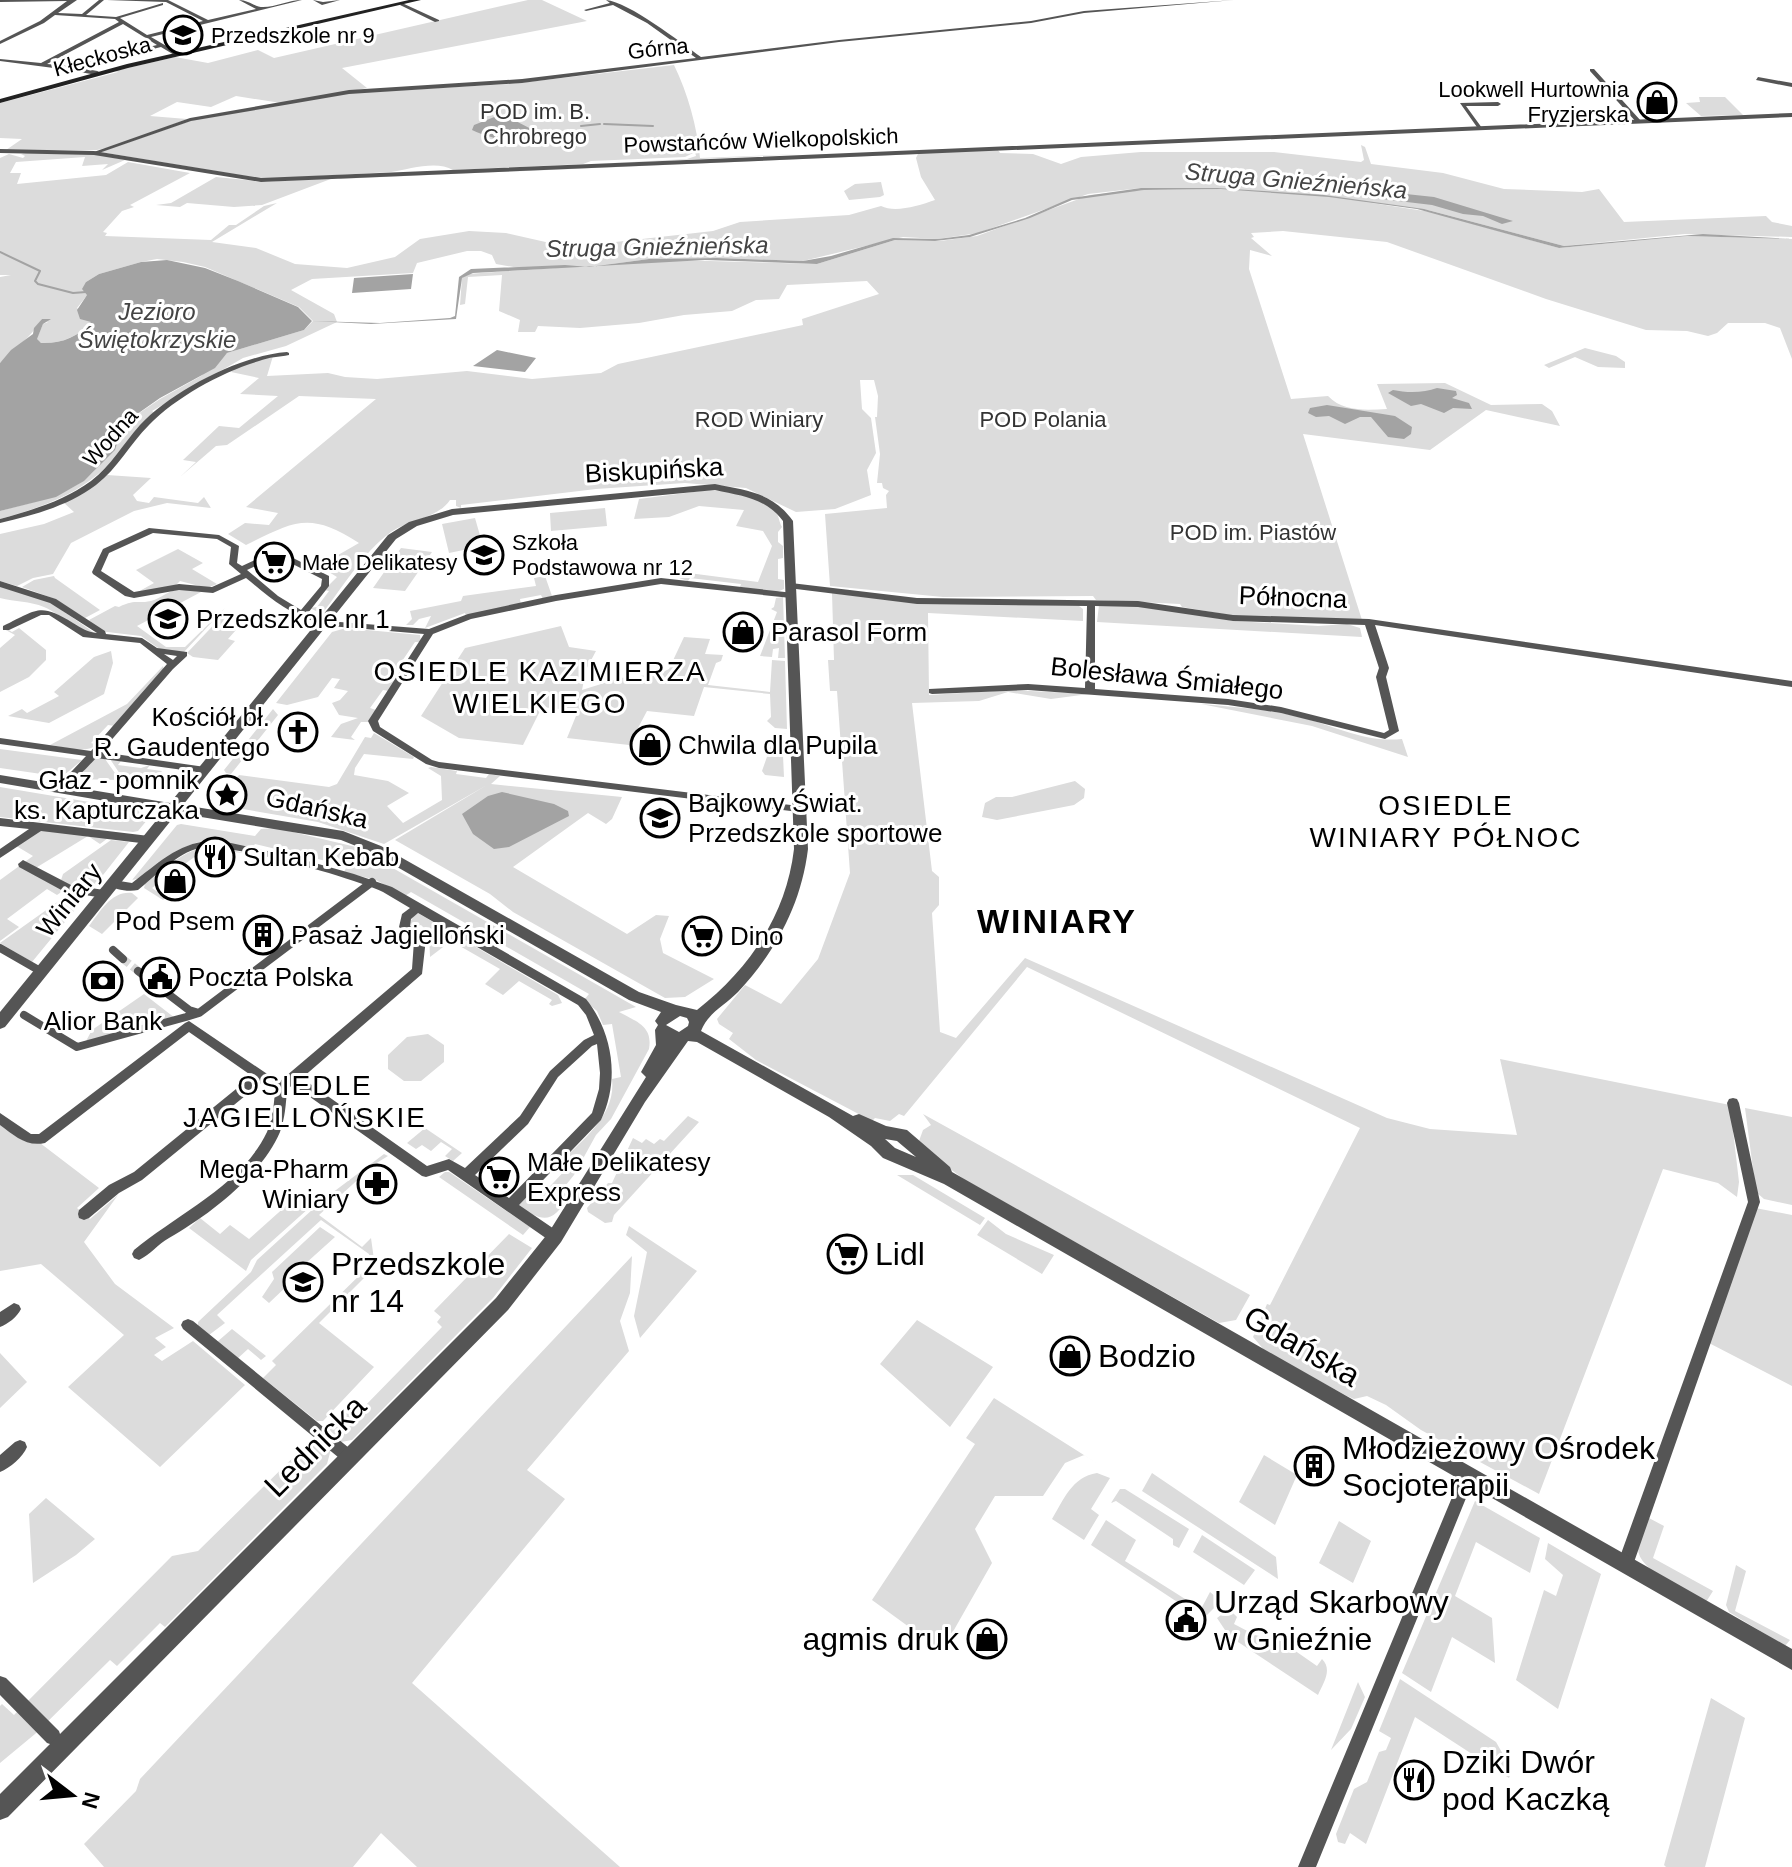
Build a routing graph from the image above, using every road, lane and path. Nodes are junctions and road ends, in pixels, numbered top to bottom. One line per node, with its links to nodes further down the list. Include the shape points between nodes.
1 (74, 0): 11 (street); 20 (street)
2 (102, 0): 21 (street)
3 (109, 0): 12 (street)
4 (241, 0): 18 (street)
5 (300, 0): 18 (street)
6 (315, 0): 15 (street)
7 (338, 0): 15 (street)
8 (418, 0): 16 (main road, Kłeckoska)
9 (608, 0): 14 (street)
10 (1232, 0): 30 (street, Górna, via 1148,5)
11 (8, 1): 13 (street)
12 (173, 1): 22 (street); 25 (street)
13 (0, 3)
14 (615, 3): 19 (street); 30 (street)
15 (322, 4): 17 (street)
16 (402, 4): 23 (street); 29 (main road, Kłeckoska)
17 (307, 7)
18 (260, 9): 25 (street)
19 (586, 10)
20 (56, 14): 21 (street); 27 (street)
21 (84, 14): 22 (street)
22 (116, 18): 24 (street)
23 (437, 21)
24 (123, 22): 26 (street); 32 (street)
25 (208, 22): 26 (street)
26 (147, 36): 28 (street)
27 (0, 43)
28 (162, 45): 29 (street); 33 (street)
29 (178, 55): 38 (main road, Kłeckoska)
30 (701, 59): 44 (street, Górna, via 510,82 349,92 190,120)
31 (0, 60): 32 (street)
32 (43, 64): 33 (street)
33 (69, 68): 35 (street)
34 (1592, 70): 41 (street)
35 (97, 73)
36 (1758, 79): 37 (street)
37 (1792, 85)
38 (0, 101)
39 (1498, 104): 42 (street, via 1462,104)
40 (1792, 115): 41 (street, Powstańców Wielkopolskich)
41 (1639, 122): 42 (street, Powstańców Wielkopolskich)
42 (1479, 128): 44 (street, Powstańców Wielkopolskich, via 261,180)
43 (0, 151): 44 (street, Powstańców Wielkopolskich)
44 (94, 153)
45 (287, 354): 46 (street, Wodna, via 271,353 240,364 157,414 92,484 45,508)
46 (0, 521)
47 (243, 572): 47 (street, via 232,561 236,548 224,539 168,529 152,530 113,547 96,567 96,572 134,595 179,587 213,590); 51 (street); 51 (street, via 277,553 326,578)
48 (0, 584): 56 (street, via 53,601 95,631 140,637 161,651 184,654)
49 (791, 591): 50 (street, Północna, via 917,601); 52 (street, Biskupińska, via 788,523 779,509 739,490 691,487 466,510 427,519 385,544); 55 (street, Północna, via 673,581 504,608); 66 (street, Biskupińska)
50 (1091, 602): 53 (street, Północna, via 1233,618); 58 (street)
51 (302, 615): 52 (street)
52 (322, 622): 55 (street); 62 (street, Biskupińska)
53 (1369, 622): 57 (street, Północna); 58 (street, Bolesława Śmiałego, via 1384,668 1381,677 1394,731 1388,736 1263,706)
54 (6, 628): 56 (street, via 40,612 51,613 86,635 142,641)
55 (430, 632): 66 (street, via 373,721 376,729 429,762)
56 (172, 666): 61 (street)
57 (1792, 684)
58 (1090, 690): 59 (street, Bolesława Śmiałego)
59 (932, 691)
60 (0, 741): 61 (street)
61 (94, 754): 62 (street); 64 (street)
62 (205, 770): 65 (street, Biskupińska)
63 (0, 779): 64 (street, Gdańska)
64 (51, 788): 65 (street, Gdańska)
65 (175, 807): 69 (street, Winiary); 83 (street, Gdańska, via 361,842)
66 (799, 809): 83 (street, Biskupińska, via 796,882 769,946 741,977 696,1007)
67 (0, 822): 68 (street)
68 (39, 827): 69 (street); 70 (street)
69 (149, 840): 73 (street, Winiary)
70 (0, 854)
71 (23, 864): 73 (street, via 69,889)
72 (372, 882): 73 (street, via 208,843 186,851 134,887); 74 (street); 80 (street)
73 (108, 889): 79 (street, Winiary)
74 (418, 907): 84 (street, via 582,1002 593,1012); 86 (street, via 406,917 404,927 420,939 418,971)
75 (0, 948): 79 (street)
76 (113, 950): 77 (street)
77 (123, 959)
78 (138, 971): 80 (street)
79 (42, 972): 82 (street, Winiary)
80 (201, 1014): 81 (street, via 77,1047)
81 (24, 1015)
82 (0, 1023)
83 (681, 1024): 93 (street, Lednicka); 101 (street, Gdańska)
84 (600, 1038): 90 (street, via 554,1074 524,1120); 91 (street, via 607,1086 603,1105)
85 (261, 1076): 87 (street); 89 (street, via 189,1026 41,1139 29,1139); 92 (street)
86 (293, 1078): 87 (street); 90 (street, via 426,1172 449,1164)
87 (281, 1087): 94 (street, via 273,1131 254,1164)
88 (1733, 1103): 102 (street, via 1754,1202)
89 (1, 1119)
90 (466, 1176): 91 (street)
91 (510, 1206): 93 (street)
92 (84, 1214)
93 (555, 1237): 99 (street, Lednicka, via 502,1304)
94 (139, 1254)
95 (14, 1309): 96 (street)
96 (0, 1321)
97 (188, 1325): 99 (street)
98 (20, 1447): 100 (street)
99 (349, 1457): 106 (street, Lednicka)
100 (0, 1465)
101 (1468, 1476): 102 (street, Gdańska); 107 (street)
102 (1625, 1565): 103 (street, Gdańska)
103 (1792, 1660)
104 (0, 1684): 105 (street)
105 (53, 1737)
106 (0, 1809)
107 (1307, 1867)

